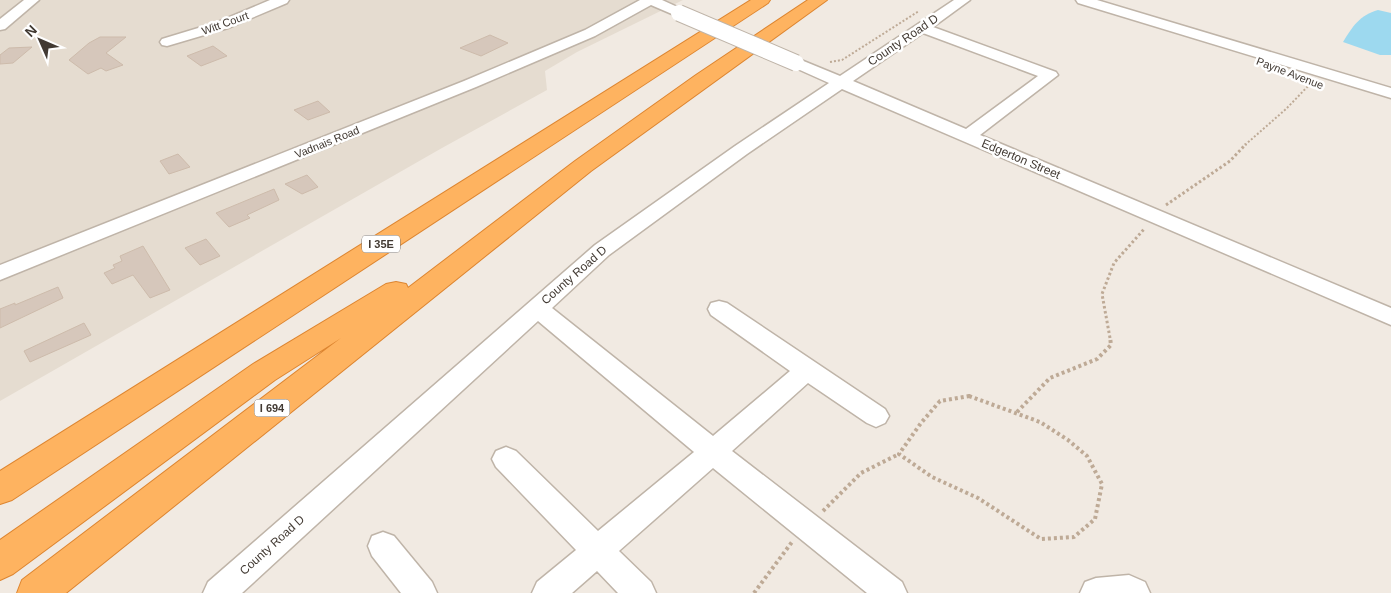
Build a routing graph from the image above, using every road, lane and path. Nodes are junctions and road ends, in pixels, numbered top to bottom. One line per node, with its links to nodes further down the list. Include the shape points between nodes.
1 (32, 0): 9 (street)
2 (282, 0): 12 (street, Witt Court, via 223,25)
3 (650, 0): 13 (street, Edgerton Street, bridge, via 796,63); 18 (street, Vadnais Road, via 590,33 470,84)
4 (762, 0): 27 (highway, I 35E)
5 (819, 0): 17 (highway, via 647,119)
6 (962, 0): 10 (street, County Road D)
7 (1083, 0): 11 (street, Payne Avenue)
8 (924, 8): 13 (path, via 842,60)
9 (0, 26)
10 (922, 28): 13 (street, County Road D); 16 (street, via 1050,75)
11 (1193, 33): 14 (street, Payne Avenue); 15 (street, Payne Avenue, via 1288,73)
12 (167, 42)
13 (834, 72): 16 (street, Edgerton Street); 19 (street, County Road D, via 602,250)
14 (1391, 93)
15 (1391, 106)
16 (967, 136): 21 (street, Edgerton Street)
17 (508, 222): 30 (highway, via 264,372); 31 (highway, I 694)
18 (0, 273)
19 (536, 307): 24 (street); 32 (street, County Road D)
20 (718, 309): 22 (street)
21 (1391, 317)
22 (808, 370): 23 (street); 24 (street)
23 (876, 416)
24 (713, 452): 29 (street); 36 (street)
25 (899, 454): 25 (path, via 932,477 978,498 1041,539 1074,537 1095,518 1102,484 1087,456 1040,422 969,396 940,401 920,422)
26 (506, 459): 29 (street)
27 (0, 489)
28 (383, 546): 33 (street)
29 (597, 551): 34 (street); 35 (street)
30 (0, 562)
31 (36, 593)
32 (219, 593)
33 (421, 593)
34 (548, 593)
35 (640, 593)
36 (891, 593)
37 (1096, 593): 38 (street, via 1130,590)
38 (1134, 593)

